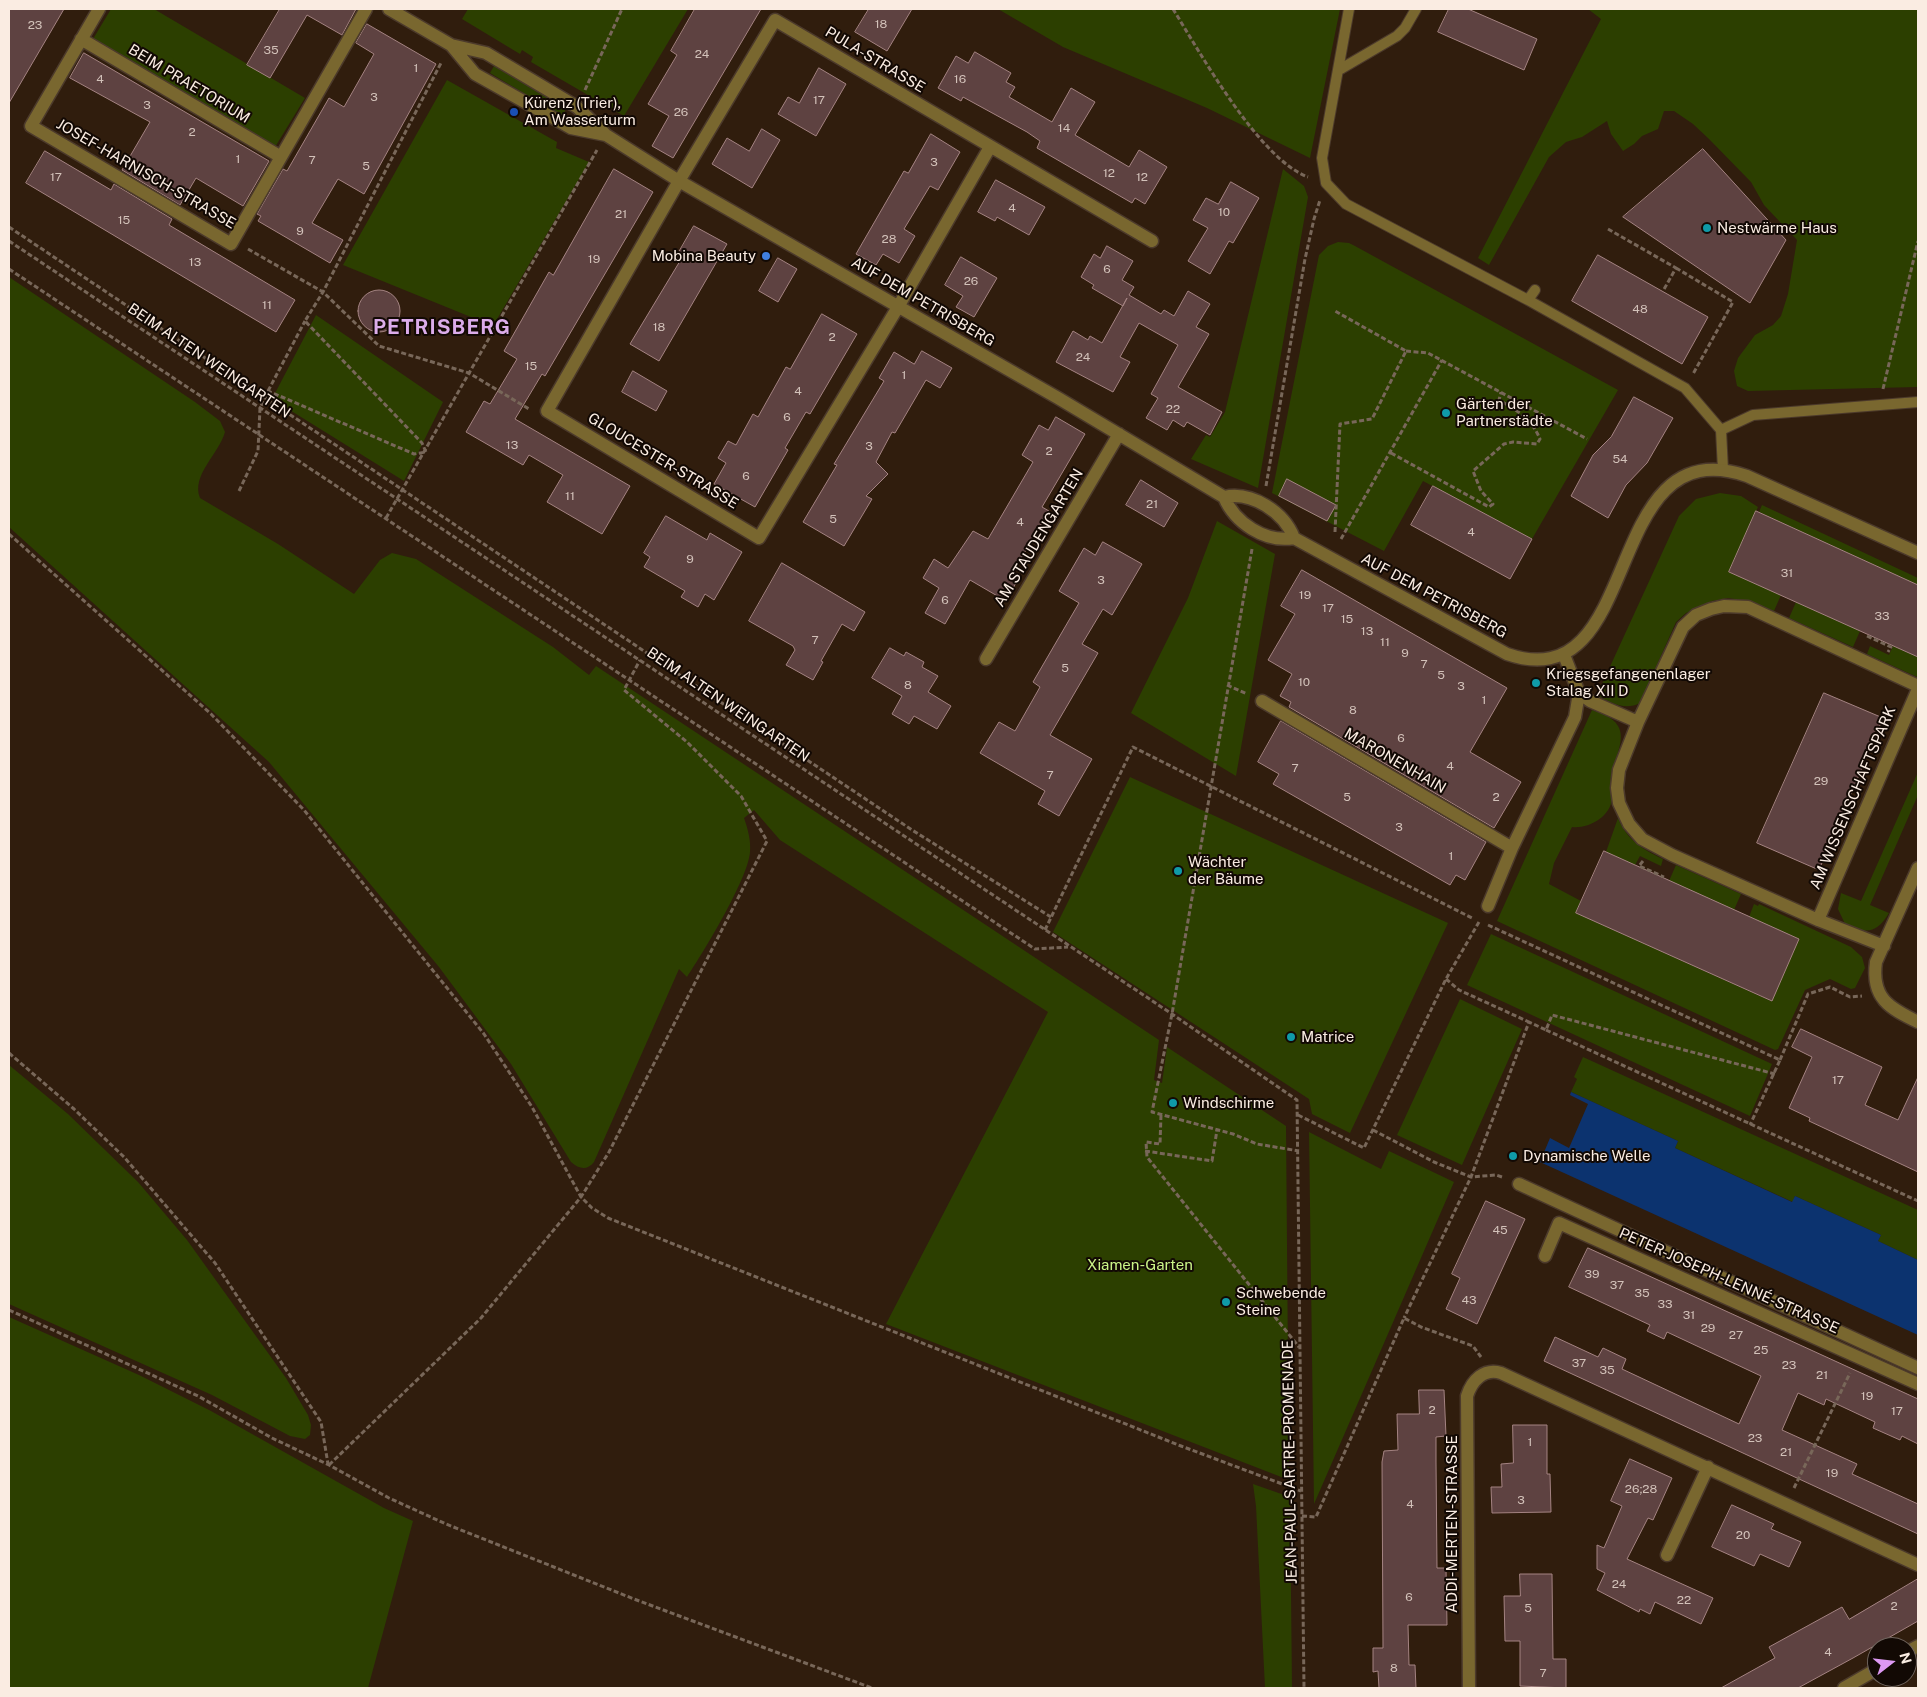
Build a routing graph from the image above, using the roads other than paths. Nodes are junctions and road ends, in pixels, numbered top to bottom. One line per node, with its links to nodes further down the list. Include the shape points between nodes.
1 (99, 9): 6 (street, JOSEF-HARNISCH-STRASSE)
2 (366, 9): 11 (street, JOSEF-HARNISCH-STRASSE)
3 (389, 9): 7 (street, AUF DEM PETRISBERG)
4 (1349, 9): 8 (lane)
5 (1416, 9): 8 (lane, via 1397,36)
6 (81, 39): 11 (street, BEIM PRAETORIUM); 11 (street, JOSEF-HARNISCH-STRASSE, via 31,126 231,244)
7 (451, 45): 9 (street, AUF DEM PETRISBERG, via 486,53 577,107); 9 (street, AUF DEM PETRISBERG, via 475,74 571,128)
8 (1339, 70): 15 (lane, via 1322,158 1326,183 1346,204)
9 (606, 135): 12 (street, AUF DEM PETRISBERG)
10 (990, 147): 12 (street, PULA-STRASSE, via 775,20); 13 (street, PULA-STRASSE); 16 (street)
11 (281, 158)
12 (679, 181): 16 (street, AUF DEM PETRISBERG); 16 (street, GLOUCESTER-STRASSE, via 547,411 759,538)
13 (1152, 241)
14 (1535, 290): 15 (lane)
15 (1528, 300): 18 (lane, via 1686,388)
16 (898, 307): 19 (street, AUF DEM PETRISBERG)
17 (1918, 402): 18 (lane, via 1753,416)
18 (1721, 430): 20 (lane)
19 (1119, 434): 21 (street, AUF DEM PETRISBERG); 25 (street, AM STAUDENGARTEN)
20 (1723, 470): 23 (street, via 1747,476); 24 (street, via 1703,471 1682,478 1653,503 1602,613 1587,636)
21 (1224, 497): 22 (street, AUF DEM PETRISBERG, via 1235,516 1250,528 1273,539); 22 (street, AUF DEM PETRISBERG, via 1243,496 1263,505 1281,516)
22 (1294, 538): 24 (street, AUF DEM PETRISBERG, via 1507,654 1531,660)
23 (1918, 553)
24 (1564, 655): 27 (street)
25 (986, 659)
26 (1918, 688): 29 (street, AM WISSENSCHAFTSPARK, via 1758,612 1724,606 1696,615 1683,627); 33 (street, AM WISSENSCHAFTSPARK)
27 (1579, 693): 29 (street); 30 (street, via 1575,717)
28 (1262, 701): 30 (street, MARONENHAIN)
29 (1638, 722): 33 (street, AM WISSENSCHAFTSPARK, via 1617,779 1624,816 1634,832 1642,840 1672,855)
30 (1512, 848): 32 (street)
31 (1918, 868): 34 (street)
32 (1488, 906)
33 (1818, 920): 34 (street, AM WISSENSCHAFTSPARK)
34 (1884, 946): 35 (street, via 1875,970 1875,983 1880,995 1887,1005)
35 (1918, 1022)
36 (1519, 1184): 38 (street)
37 (1545, 1256): 39 (street, PETER-JOSEPH-LENNÉ-STRASSE, via 1559,1223)
38 (1918, 1368)
39 (1918, 1384)
40 (1708, 1467): 41 (street); 42 (street); 44 (street, ADDI-MERTEN-STRASSE, via 1501,1373 1491,1371 1479,1376 1467,1396)
41 (1667, 1555)
42 (1918, 1565)
43 (1867, 1675): 45 (street)
44 (1469, 1688)
45 (1844, 1688)

